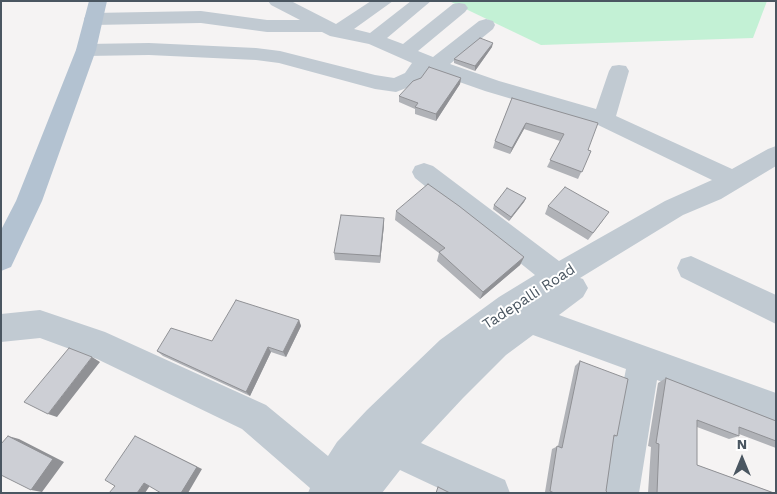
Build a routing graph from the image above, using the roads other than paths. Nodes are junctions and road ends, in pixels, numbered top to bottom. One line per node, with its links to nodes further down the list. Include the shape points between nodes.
1 (277, 1): 8 (street)
2 (318, 1): 8 (street)
3 (384, 1): 10 (street)
4 (422, 1): 11 (street)
5 (459, 8): 14 (street)
6 (203, 9): 7 (street); 10 (street, via 288,27); 13 (street)
7 (95, 10): 12 (main road)
8 (300, 13): 10 (street)
9 (486, 25): 15 (street)
10 (332, 29): 11 (street)
11 (374, 38): 14 (street)
12 (86, 50): 13 (street); 21 (main road, via 28,201)
13 (189, 50): 15 (street, via 280,57 396,85 412,78)
14 (404, 53): 15 (street)
15 (430, 63): 17 (street, via 538,101)
16 (620, 71): 17 (street)
17 (604, 119): 20 (street)
18 (776, 155): 20 (street, Tadepalli Road)
19 (424, 172): 23 (street)
20 (722, 186): 23 (street, Tadepalli Road, via 674,208); 25 (street, via 689,216)
21 (1, 259)
22 (692, 268): 24 (street)
23 (558, 276): 30 (street, Tadepalli Road, via 480,329 423,376 356,449)
24 (776, 310)
25 (528, 319): 27 (street); 29 (street, via 495,344 451,386)
26 (1, 328): 30 (street, via 40,324 105,347 254,417)
27 (644, 360): 28 (street); 32 (street)
28 (776, 410)
29 (393, 449): 30 (street); 31 (street)
30 (339, 489)
31 (492, 493)
32 (620, 493)

